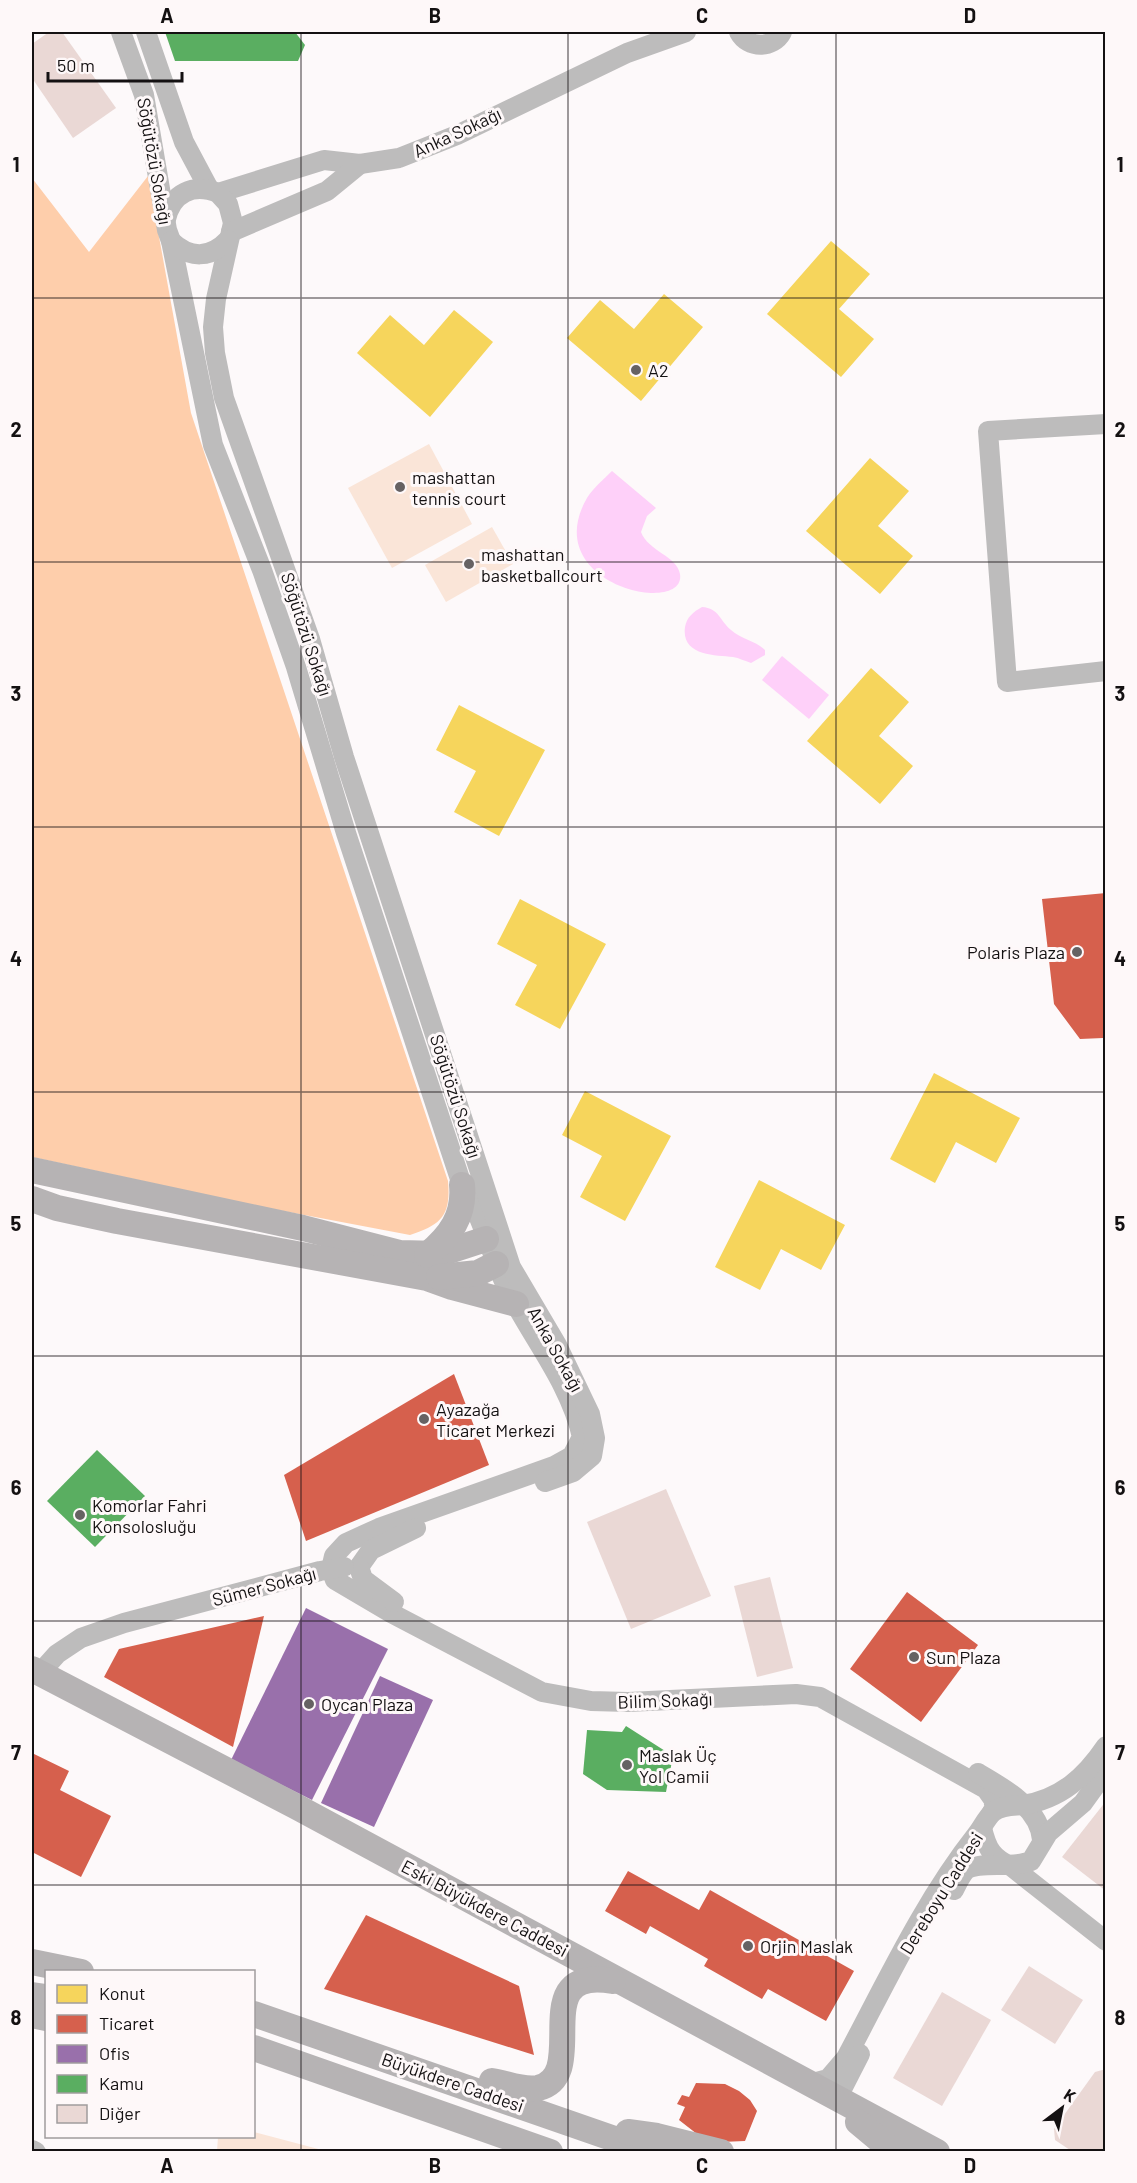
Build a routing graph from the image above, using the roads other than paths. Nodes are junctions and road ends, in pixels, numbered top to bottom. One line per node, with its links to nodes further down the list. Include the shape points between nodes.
1 (121, 32): 8 (street, Söğütözü Sokağı, via 144,95)
2 (146, 32): 7 (street, Söğütözü Sokağı, via 184,142)
3 (686, 32): 6 (street, Anka Sokağı, via 627,53 457,135 399,158)
4 (739, 32): 5 (street, via 759,45 774,42)
5 (782, 32)
6 (360, 164): 7 (street, Anka Sokağı, via 324,160); 9 (street, via 327,191)
7 (214, 191): 8 (street, via 189,190 181,194 173,200); 9 (street, Söğütözü Sokağı, via 232,213)
8 (166, 219): 10 (street, Söğütözü Sokağı)
9 (230, 236): 10 (street, via 211,253 200,255 189,254); 18 (street, Söğütözü Sokağı, via 213,327 224,398 310,639)
10 (171, 240): 14 (street, Söğütözü Sokağı, via 213,445 292,656)
11 (1106, 424): 12 (street, via 988,431 1007,682)
12 (1106, 671)
13 (32, 1170): 19 (main road, via 303,1228 400,1252)
14 (462, 1185): 18 (street, Söğütözü Sokağı); 19 (main road, via 458,1218)
15 (32, 1199): 17 (main road)
16 (32, 1208): 17 (main road)
17 (57, 1208): 19 (main road)
18 (496, 1250): 19 (main road, via 453,1251); 20 (street, Anka Sokağı); 21 (street, Anka Sokağı, via 511,1267 557,1345 590,1414 595,1438)
19 (427, 1267): 20 (main road, via 452,1287)
20 (516, 1304): 21 (street, Anka Sokağı, via 575,1413)
21 (585, 1452): 22 (street, via 573,1472 404,1532 371,1550); 23 (street, Sümer Sokağı, via 346,1543 334,1556)
22 (359, 1567): 23 (street); 27 (street, Bilim Sokağı, via 363,1579 386,1597 546,1680 579,1688 630,1691 815,1686 1004,1788)
23 (332, 1569): 24 (street, Sümer Sokağı, via 124,1623 81,1638); 28 (street, Bilim Sokağı, via 341,1586 542,1692 582,1700 628,1702 796,1694 820,1697 986,1789 995,1808)
24 (36, 1671): 34 (main road, Eski Büyükdere Caddesi)
25 (1106, 1746): 27 (street, Dereboyu Caddesi, via 1077,1782 1045,1800)
26 (1106, 1771): 29 (street, via 1083,1803)
27 (1022, 1805): 28 (street, Dereboyu Caddesi, via 1012,1804); 29 (street, via 1036,1819)
28 (987, 1820): 30 (street, via 991,1853); 38 (street, Dereboyu Caddesi, via 933,1900 846,2058 828,2079)
29 (1042, 1840): 30 (street, via 1031,1861)
30 (1012, 1867): 31 (street); 39 (street, Dereboyu Caddesi, via 973,1867 965,1871)
31 (1106, 1941)
32 (32, 1962): 33 (main road)
33 (76, 1970)
34 (622, 1982): 37 (main road, via 593,1977 580,1980 572,1988 563,2013 561,2060 547,2084 537,2088 469,2079); 38 (main road, Eski Büyükdere Caddesi)
35 (255, 2014): 37 (main road, Büyükdere Caddesi)
36 (255, 2048): 43 (main road, Büyükdere Caddesi)
37 (452, 2081): 40 (main road, Büyükdere Caddesi)
38 (813, 2083): 39 (main road, Eski Büyükdere Caddesi); 46 (main road, via 825,2099)
39 (838, 2097): 47 (main road, Eski Büyükdere Caddesi)
40 (586, 2128): 44 (main road, Büyükdere Caddesi); 45 (main road, via 657,2136)
41 (32, 2150): 42 (street)
42 (36, 2151)
43 (550, 2151)
44 (652, 2151)
45 (721, 2151)
46 (894, 2151)
47 (937, 2151)

